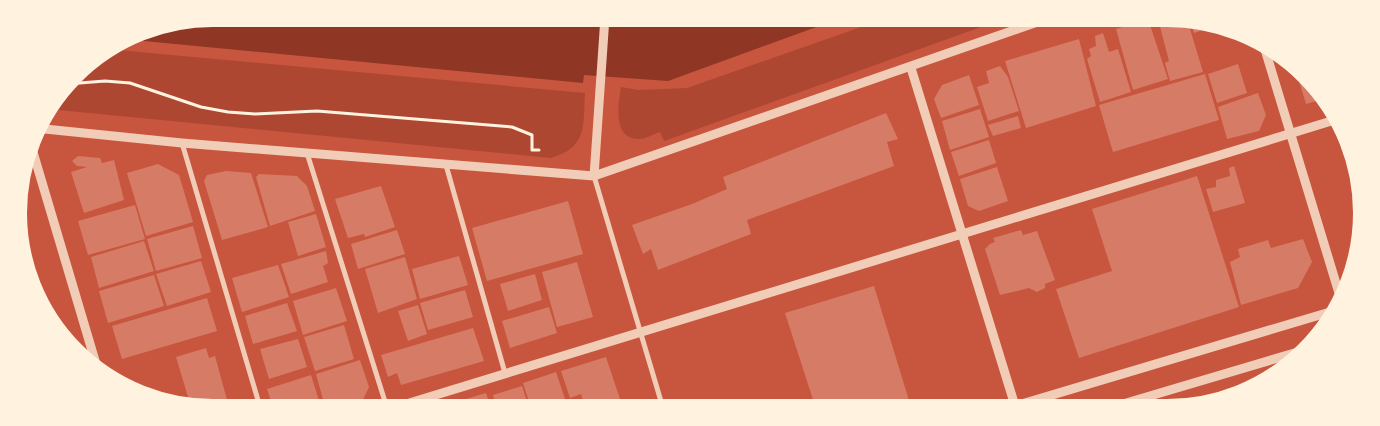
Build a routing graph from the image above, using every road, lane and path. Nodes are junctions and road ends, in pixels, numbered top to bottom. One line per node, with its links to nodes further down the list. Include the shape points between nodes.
1 (604, 24): 14 (street)
2 (1033, 24): 4 (street)
3 (1266, 52): 8 (street)
4 (912, 68): 14 (street); 15 (street)
5 (75, 83): 10 (path, via 130,83 201,107 228,112 317,111 512,127 532,135 532,150)
6 (1332, 121): 8 (street)
7 (43, 129): 9 (street)
8 (1292, 133): 15 (street); 16 (street)
9 (182, 144): 12 (street); 22 (street)
10 (539, 150)
11 (33, 154): 20 (street)
12 (306, 154): 13 (street); 23 (street)
13 (446, 165): 14 (street); 21 (street)
14 (594, 176): 18 (street)
15 (962, 234): 18 (street); 26 (street)
16 (1339, 292)
17 (1329, 311): 27 (street)
18 (640, 332): 21 (street); 25 (street)
19 (1294, 353): 28 (street)
20 (95, 361)
21 (505, 373): 24 (street)
22 (259, 402)
23 (385, 402)
24 (412, 402)
25 (661, 402)
26 (1014, 402)
27 (1032, 402)
28 (1130, 402)

